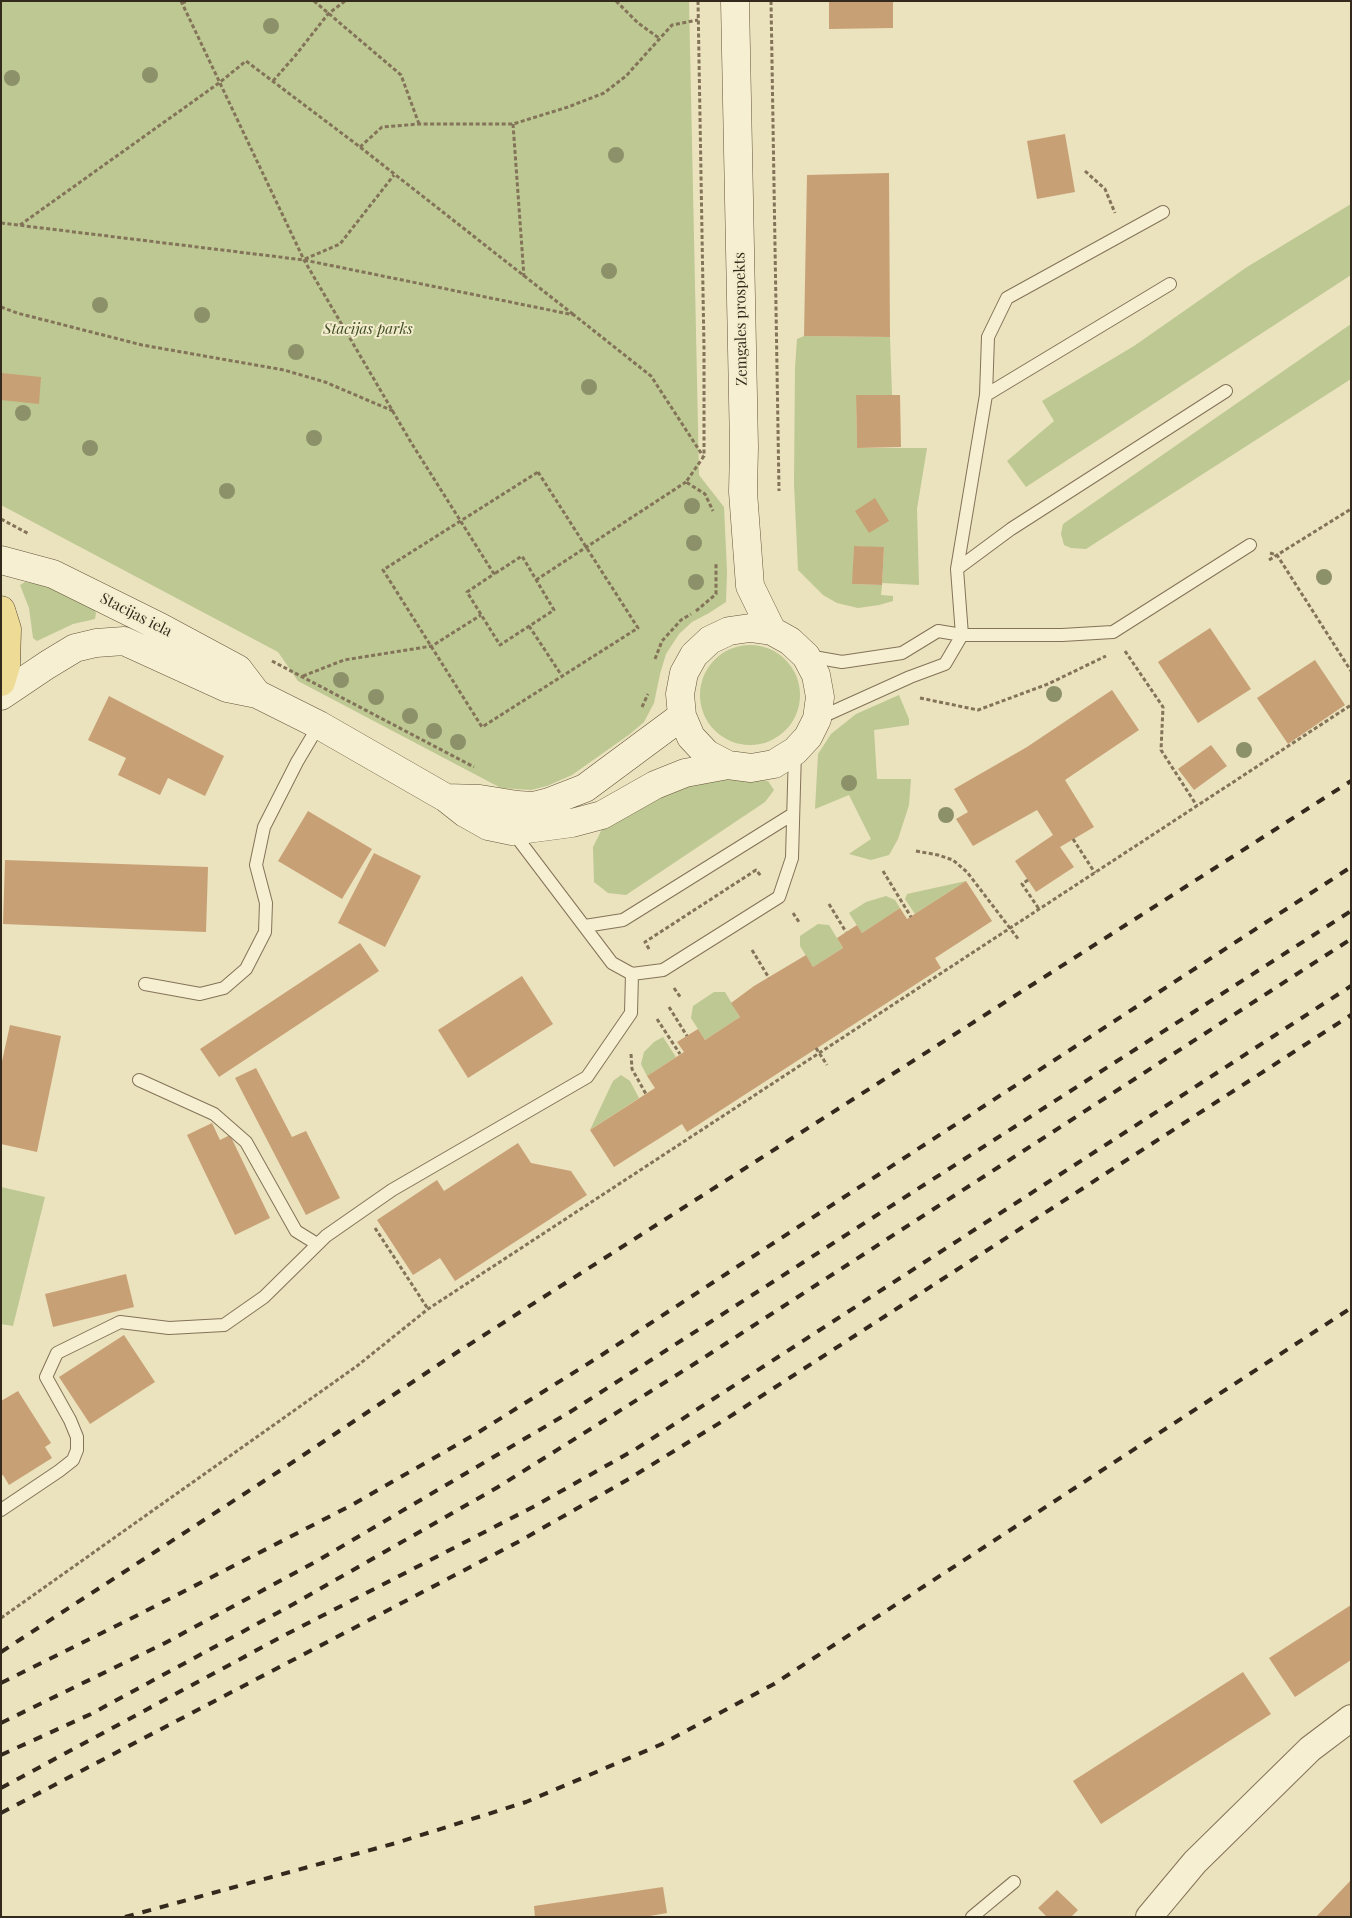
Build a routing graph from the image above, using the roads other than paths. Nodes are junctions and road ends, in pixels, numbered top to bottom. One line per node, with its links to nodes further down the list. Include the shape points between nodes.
1 (735, 1): 10 (street, Zemgales prospekts, via 743,492 750,586)
2 (1163, 212): 5 (lane, via 1007,298 988,337)
3 (1170, 284): 5 (lane)
4 (1226, 391): 8 (lane, via 1011,529)
5 (986, 395): 8 (lane)
6 (1250, 545): 11 (lane, via 1113,632)
7 (1, 560): 14 (street, Stacijas iela, via 54,574 160,627 238,669)
8 (957, 570): 11 (lane)
9 (1, 610): 13 (main road, via 7,629 6,665)
10 (772, 631): 12 (street, via 790,641); 16 (street, via 750,628 729,631 710,640 694,655 684,673 680,694)
11 (962, 635): 12 (lane, via 938,632 902,653 842,662); 17 (lane, via 945,664 910,676)
12 (806, 656): 17 (street, via 816,675 820,697)
13 (1, 682)
14 (257, 694): 15 (street, via 227,688 124,641 75,648); 18 (street)
15 (1, 696)
16 (682, 716): 20 (street, via 692,737 707,754); 21 (street, via 585,788 549,802 533,806)
17 (816, 719): 19 (street, via 808,736)
18 (319, 725): 21 (street); 26 (lane, via 264,827 256,865 266,903 265,932 246,969 224,988 200,994)
19 (795, 751): 20 (street, via 774,764 751,768); 22 (lane)
20 (728, 764): 23 (street, via 655,784 602,815 572,824)
21 (446, 798): 23 (street, via 488,826)
22 (793, 814): 24 (lane, via 623,920); 25 (lane, via 792,858 779,897 663,970)
23 (512, 830): 24 (lane)
24 (585, 926): 25 (lane, via 612,963)
25 (632, 974): 28 (lane, via 631,1013 587,1077 392,1190)
26 (145, 984)
27 (139, 1080): 28 (lane, via 214,1114 246,1142 296,1231)
28 (318, 1244): 29 (lane, via 264,1297 224,1325 169,1328 120,1322 57,1353 46,1377 70,1420 77,1437 77,1450 73,1460)
29 (1, 1510)
30 (1351, 1718): 33 (street, via 1310,1750 1195,1862)
31 (1014, 1882): 32 (lane)
32 (972, 1917)
33 (1149, 1917)

